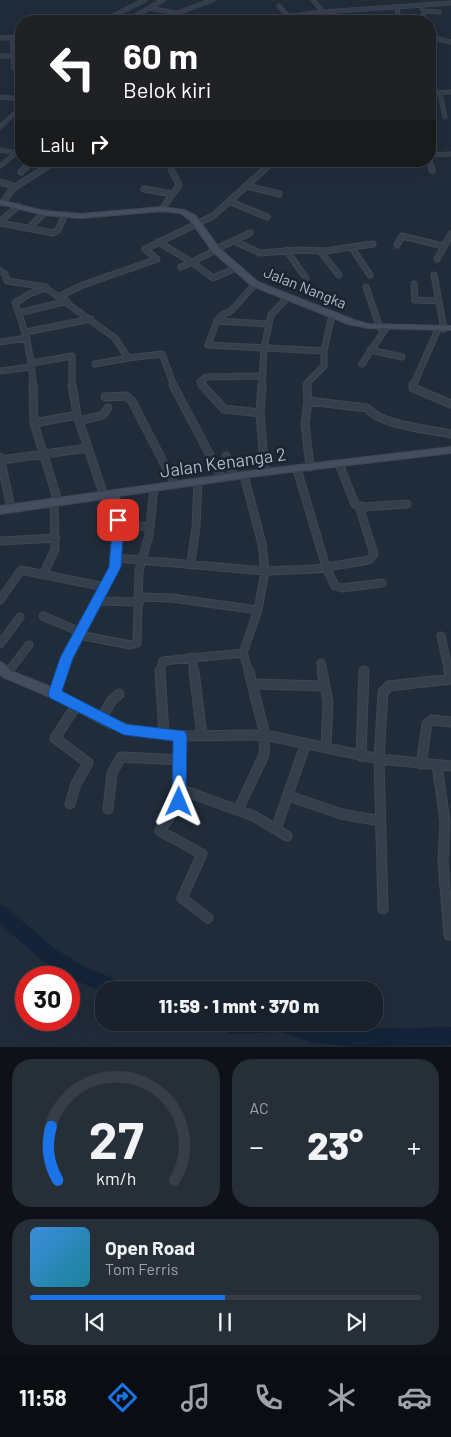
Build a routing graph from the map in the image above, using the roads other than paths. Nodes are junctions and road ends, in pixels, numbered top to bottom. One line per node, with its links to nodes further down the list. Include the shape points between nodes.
1 (145, 0): 15 (street)
2 (163, 0): 10 (street)
3 (213, 0): 14 (street)
4 (313, 0): 12 (street)
5 (390, 0): 9 (street)
6 (451, 2): 7 (street)
7 (420, 5): 9 (street); 11 (street)
8 (279, 6): 18 (street)
9 (396, 7): 12 (street); 20 (street)
10 (147, 8): 14 (street); 16 (street)
11 (424, 11): 13 (street); 21 (street)
12 (323, 12): 19 (street)
13 (439, 12)
14 (177, 13): 17 (street)
15 (115, 15)
16 (136, 15)
17 (174, 15)
18 (287, 15)
19 (297, 15)
20 (397, 15)
21 (423, 15)
22 (12, 37): 23 (street); 27 (street)
23 (0, 38)
24 (436, 38): 25 (street)
25 (451, 42)
26 (0, 56): 27 (street)
27 (14, 56): 28 (street)
28 (14, 68)
29 (436, 92): 30 (street)
30 (440, 92): 31 (street); 37 (street)
31 (451, 92)
32 (0, 97): 33 (street)
33 (15, 98)
34 (15, 113): 35 (street)
35 (12, 116): 36 (street); 38 (street)
36 (15, 116)
37 (445, 117)
38 (1, 125)
39 (0, 150): 40 (street)
40 (15, 153)
41 (15, 154): 44 (street)
42 (451, 154): 43 (street)
43 (436, 155)
44 (0, 166)
45 (26, 167): 51 (street)
46 (48, 167): 53 (street)
47 (172, 167): 56 (street, via 180,183)
48 (268, 167): 54 (street)
49 (431, 167): 50 (street)
50 (432, 170)
51 (21, 172)
52 (0, 182): 53 (street)
53 (14, 186): 58 (street)
54 (247, 186): 57 (street); 59 (street)
55 (144, 189): 56 (street)
56 (172, 194): 61 (street)
57 (279, 194)
58 (1, 202): 60 (street, Jalan Nangka)
59 (230, 202): 64 (street); 66 (street)
60 (18, 206): 62 (street, Jalan Nangka); 65 (street)
61 (162, 209): 63 (street, Jalan Nangka); 66 (street, Jalan Nangka, via 188,214)
62 (44, 213): 63 (street, Jalan Nangka); 67 (street)
63 (65, 216): 67 (street, via 55,232)
64 (267, 217)
65 (0, 222): 67 (street)
66 (198, 224): 71 (street); 76 (street, Jalan Nangka)
67 (30, 227)
68 (250, 233): 70 (street)
69 (451, 234): 74 (street)
70 (234, 241): 76 (street); 77 (street, via 260,253)
71 (158, 242): 80 (street); 92 (street, via 144,250 158,259)
72 (373, 244): 75 (street)
73 (397, 245): 74 (street, via 402,236)
74 (443, 246): 79 (street)
75 (352, 248): 78 (street); 85 (street)
76 (216, 249): 80 (street); 82 (street, Jalan Nangka)
77 (286, 250): 78 (street); 87 (street)
78 (320, 251): 84 (street)
79 (437, 259)
80 (192, 262): 81 (street); 82 (street, via 213,278)
81 (181, 268)
82 (236, 268): 88 (street, Jalan Nangka)
83 (0, 271): 91 (street, via 7,281)
84 (339, 275)
85 (370, 275)
86 (434, 275): 95 (street)
87 (306, 278)
88 (255, 284): 93 (street, Jalan Nangka); 99 (street, via 231,311 222,314)
89 (414, 284): 95 (street, via 416,300)
90 (366, 287): 101 (street)
91 (46, 288): 92 (street); 96 (street, via 17,300)
92 (60, 296): 94 (street)
93 (287, 298): 97 (street, Jalan Nangka); 100 (street, via 271,315)
94 (67, 301): 96 (street); 98 (street)
95 (438, 301): 102 (street)
96 (19, 313): 103 (street)
97 (332, 315): 101 (street, Jalan Nangka); 107 (street)
98 (91, 319): 103 (street); 109 (street, via 115,338)
99 (217, 321): 100 (street); 105 (street, via 208,345)
100 (269, 324): 105 (street)
101 (383, 328): 102 (street, Jalan Nangka); 106 (street)
102 (444, 329): 117 (street, via 430,348 413,384 419,392)
103 (27, 335): 104 (street); 112 (street)
104 (0, 342)
105 (264, 348): 107 (street); 114 (street)
106 (370, 350): 108 (street); 111 (street)
107 (324, 351): 116 (street, via 324,366 307,383)
108 (402, 357)
109 (128, 358): 110 (street); 133 (street, via 162,354 169,368 168,375)
110 (95, 364)
111 (362, 364)
112 (32, 365): 113 (street); 120 (street, via 72,356 72,386); 121 (street)
113 (0, 371)
114 (263, 376): 119 (street); 119 (street, via 206,377 200,382 224,409)
115 (105, 397): 135 (street, via 128,397)
116 (308, 400): 122 (street, via 367,408 383,420); 129 (street, via 305,424)
117 (451, 404)
118 (108, 408): 120 (street, via 103,415)
119 (260, 413): 131 (street)
120 (78, 418): 121 (street); 123 (street)
121 (34, 423): 125 (street)
122 (451, 434)
123 (88, 448): 125 (street); 137 (street)
124 (451, 450): 128 (street, Jalan Kenanga 2)
125 (45, 454): 127 (street); 138 (street)
126 (226, 456): 132 (street)
127 (1, 458): 141 (street)
128 (339, 464): 129 (street, Jalan Kenanga 2); 140 (street, via 353,502)
129 (310, 467): 130 (street, Jalan Kenanga 2)
130 (297, 469): 131 (street, Jalan Kenanga 2); 150 (street)
131 (264, 472): 132 (street, Jalan Kenanga 2)
132 (239, 476): 133 (street, Jalan Kenanga 2); 151 (street, via 262,544)
133 (222, 478): 134 (street, Jalan Kenanga 2)
134 (198, 482): 135 (street, Jalan Kenanga 2); 149 (street)
135 (175, 485): 136 (street, Jalan Kenanga 2)
136 (154, 489): 137 (street, Jalan Kenanga 2); 143 (street)
137 (109, 495): 138 (street, Jalan Kenanga 2); 144 (street, via 117,507)
138 (56, 501): 141 (street, Jalan Kenanga 2); 145 (street)
139 (407, 504): 140 (street)
140 (359, 506): 150 (street, via 374,554 369,560)
141 (11, 508): 142 (street, Jalan Kenanga 2)
142 (0, 510)
143 (150, 526): 144 (street); 148 (street)
144 (118, 527): 147 (street)
145 (56, 538): 146 (street); 152 (street, via 53,555)
146 (0, 541)
147 (117, 558): 148 (street); 154 (street)
148 (142, 559): 149 (street); 155 (street)
149 (190, 563): 151 (street)
150 (326, 567): 151 (street); 153 (street, via 338,587)
151 (265, 571): 158 (street)
152 (43, 574): 154 (street); 156 (street, via 20,570)
153 (382, 583)
154 (105, 587): 157 (street)
155 (140, 599): 157 (street); 158 (street, via 172,598); 161 (street, via 135,644)
156 (0, 600)
157 (98, 601): 161 (street)
158 (258, 610): 165 (street)
159 (43, 616): 161 (street)
160 (20, 617): 163 (street)
161 (79, 633): 173 (street)
162 (441, 636): 170 (street)
163 (0, 644)
164 (29, 645): 168 (street)
165 (243, 653): 166 (street); 171 (street)
166 (192, 657): 178 (street, via 166,659 161,663); 179 (street)
167 (321, 663): 172 (street)
168 (4, 670): 173 (street)
169 (364, 670): 184 (street)
170 (451, 679): 185 (street, via 384,689)
171 (253, 684): 172 (street); 181 (street)
172 (325, 686): 183 (street, via 328,706)
173 (54, 694): 175 (street)
174 (119, 694): 176 (street)
175 (76, 706): 176 (street); 192 (street, via 55,738 88,763 76,784)
176 (100, 718): 178 (street, via 124,729)
177 (451, 722): 187 (street, via 432,720 427,724)
178 (164, 734): 180 (street)
179 (202, 735): 180 (street); 181 (street)
180 (180, 736): 186 (street)
181 (265, 736): 182 (street); 194 (street, via 264,755)
182 (306, 743): 183 (street); 191 (street)
183 (326, 747): 184 (street)
184 (361, 756): 185 (street)
185 (379, 759): 187 (street); 195 (street)
186 (179, 760): 190 (street); 193 (street, via 121,757 114,767)
187 (421, 764): 188 (street)
188 (437, 765): 189 (street); 200 (street, via 445,822 443,863)
189 (451, 766)
190 (179, 789): 194 (street); 199 (street, via 177,808 160,831 202,854 182,898)
191 (289, 796): 195 (street, via 341,814); 196 (street)
192 (70, 804)
193 (108, 809)
194 (238, 810): 196 (street)
195 (380, 821): 198 (street)
196 (276, 828): 197 (street)
197 (287, 836)
198 (383, 909)
199 (208, 918)
200 (449, 934)

